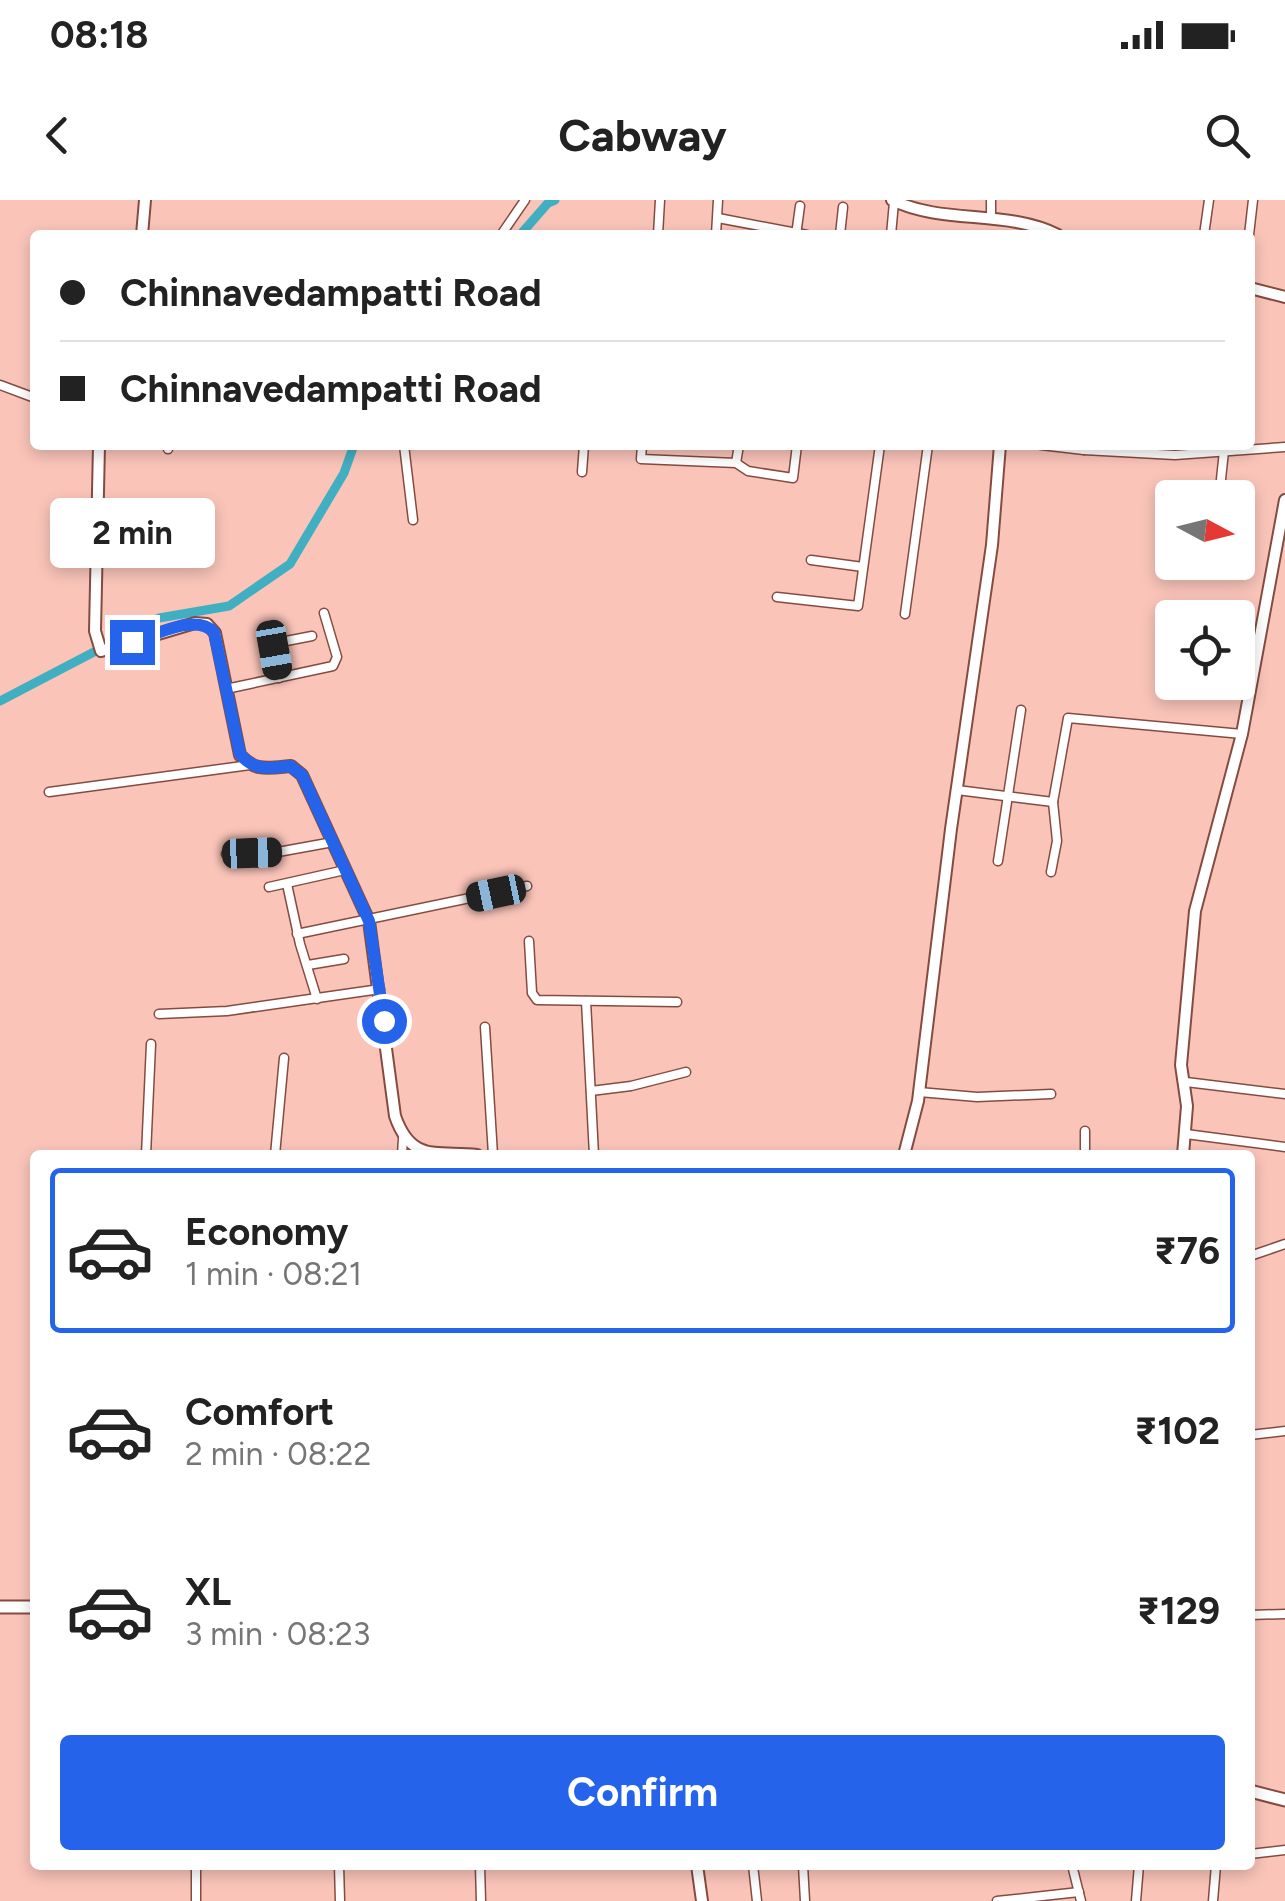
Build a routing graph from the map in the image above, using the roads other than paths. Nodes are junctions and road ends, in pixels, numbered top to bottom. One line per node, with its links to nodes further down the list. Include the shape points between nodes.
1 (145, 200): 15 (street)
2 (525, 200): 16 (street)
3 (660, 200): 17 (street)
4 (718, 200): 12 (street)
5 (990, 200): 13 (street)
6 (1209, 200): 23 (street)
7 (1253, 200): 24 (street)
8 (893, 201): 9 (street); 22 (street)
9 (910, 204): 13 (street, via 927,213)
10 (800, 206): 20 (street)
11 (844, 207): 21 (street)
12 (718, 218): 18 (street); 19 (street)
13 (991, 218): 14 (street)
14 (1012, 229)
15 (142, 230)
16 (504, 230)
17 (658, 230)
18 (717, 230)
19 (776, 230)
20 (797, 230)
21 (841, 230)
22 (891, 230)
23 (1205, 230)
24 (1250, 230)
25 (1255, 289): 26 (street)
26 (1285, 297)
27 (0, 384): 28 (street)
28 (30, 396)
29 (1285, 447): 30 (street)
30 (1255, 449)
31 (99, 450): 57 (street, via 101,651 206,624 214,632)
32 (405, 450): 47 (street)
33 (584, 450): 44 (street)
34 (642, 450): 43 (street, via 641,459)
35 (738, 450): 43 (street)
36 (797, 450): 43 (street, via 794,478)
37 (879, 450): 49 (street)
38 (927, 450): 54 (street)
39 (1000, 450): 61 (street)
40 (1164, 450): 42 (street)
41 (1239, 450): 42 (street)
42 (1224, 451): 45 (street)
43 (736, 463)
44 (582, 472)
45 (1220, 480)
46 (1285, 500): 50 (street)
47 (414, 520)
48 (811, 560): 49 (street)
49 (864, 567): 52 (street, via 858,606)
50 (1271, 576): 51 (street); 59 (street)
51 (1285, 578)
52 (777, 598)
53 (324, 612): 56 (street, via 336,662)
54 (906, 614)
55 (312, 636): 56 (street, via 276,643)
56 (279, 678): 57 (street)
57 (226, 689): 60 (street, via 240,754)
58 (1021, 710): 63 (street)
59 (1242, 734): 64 (street, via 1068,718); 87 (street, via 1194,910)
60 (250, 766): 62 (street); 65 (street, via 290,766 302,775)
61 (957, 790): 63 (street); 89 (street)
62 (49, 792)
63 (1008, 796): 64 (street); 67 (street)
64 (1053, 802): 69 (street, via 1057,841)
65 (332, 842): 66 (street); 68 (street)
66 (226, 854)
67 (998, 861)
68 (345, 870): 70 (street); 73 (street)
69 (1051, 872)
70 (287, 884): 72 (street); 74 (street)
71 (528, 886): 73 (street)
72 (270, 887)
73 (369, 921): 74 (street); 78 (street)
74 (297, 934): 77 (street)
75 (529, 941): 80 (street, via 534,999)
76 (344, 959): 77 (street)
77 (308, 965): 79 (street)
78 (380, 989): 79 (street); 94 (street)
79 (317, 999): 82 (street)
80 (586, 1001): 81 (street); 88 (street)
81 (677, 1002)
82 (159, 1014)
83 (485, 1027): 100 (street)
84 (151, 1044): 96 (street)
85 (284, 1058): 97 (street)
86 (686, 1072): 88 (street)
87 (1186, 1082): 91 (street); 93 (street)
88 (591, 1091): 101 (street)
89 (919, 1092): 90 (street); 102 (street)
90 (1051, 1094)
91 (1285, 1094)
92 (1085, 1131): 103 (street)
93 (1186, 1134): 95 (street); 104 (street)
94 (403, 1138): 98 (street); 99 (street)
95 (1285, 1148)
96 (146, 1150)
97 (275, 1150)
98 (402, 1150)
99 (416, 1150)
100 (493, 1150)
101 (594, 1150)
102 (905, 1150)
103 (1085, 1150)
104 (1184, 1150)
105 (1285, 1244): 106 (street)
106 (1255, 1254)
107 (1285, 1430): 108 (street)
108 (1255, 1434)
109 (0, 1607): 110 (main road)
110 (30, 1608)
111 (1285, 1614): 112 (street)
112 (1255, 1615)
113 (1255, 1791): 114 (main road)
114 (1285, 1800)
115 (1285, 1850): 116 (street)
116 (1255, 1853)
117 (196, 1870): 127 (street)
118 (339, 1870): 128 (street)
119 (480, 1870): 129 (street)
120 (698, 1870): 130 (street)
121 (754, 1870): 131 (street)
122 (802, 1870): 132 (street)
123 (1073, 1870): 126 (street)
124 (1139, 1870): 134 (street)
125 (1216, 1870): 135 (street)
126 (1080, 1896): 133 (street)
127 (196, 1901)
128 (340, 1901)
129 (480, 1901)
130 (702, 1901)
131 (757, 1901)
132 (804, 1901)
133 (996, 1901)
134 (1136, 1901)
135 (1213, 1901)

